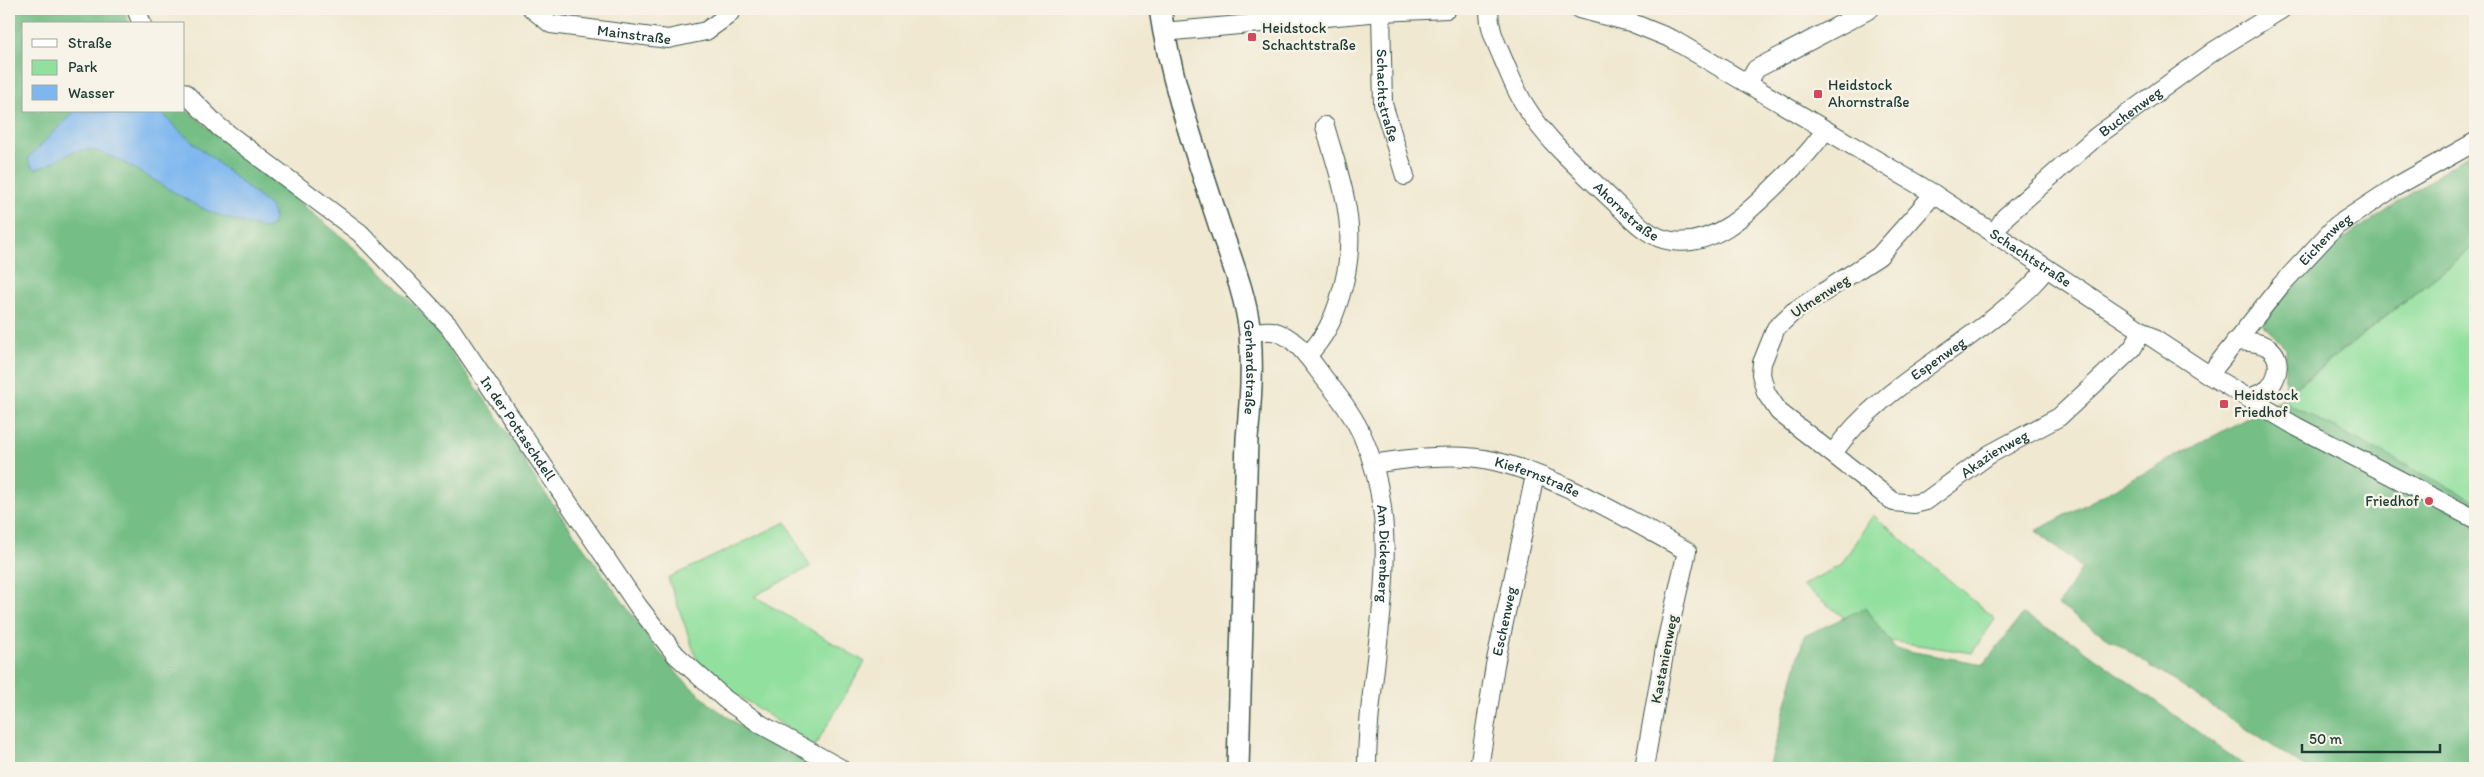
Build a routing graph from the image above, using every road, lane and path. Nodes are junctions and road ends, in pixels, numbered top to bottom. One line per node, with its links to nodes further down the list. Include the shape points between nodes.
1 (136, 9): 12 (street)
2 (532, 9): 3 (street, Mainstraße, via 551,24 668,39 706,31)
3 (733, 9)
4 (1160, 9): 13 (street, Gerhardstraße)
5 (1447, 9): 11 (street)
6 (1489, 9): 17 (street, Ahornstraße, via 1489,27 1516,91 1527,108 1562,152 1637,223 1658,237 1672,241 1696,241 1724,229 1759,202 1814,147)
7 (1579, 9): 14 (street, Schachtstraße, via 1630,22 1672,39)
8 (1870, 9): 14 (street, via 1756,69)
9 (2282, 9): 21 (street, Buchenweg, via 2214,51 2097,136 2005,217)
10 (1358, 12): 11 (street); 13 (street)
11 (1381, 12): 19 (street, Schachtstraße, via 1383,104)
12 (141, 22)
13 (1163, 32): 24 (street, Gerhardstraße, via 1188,127 1243,298)
14 (1748, 83): 17 (street, Schachtstraße)
15 (185, 93): 34 (street, In der Pottaschdell, via 219,127 367,240 449,326 632,598 676,655 726,700 762,725)
16 (1325, 126): 26 (street, via 1347,202 1351,250 1332,323)
17 (1825, 130): 20 (street, Schachtstraße)
18 (2475, 142): 25 (street, Eichenweg, via 2395,187 2336,226)
19 (1405, 176)
20 (1934, 194): 21 (street, Schachtstraße); 29 (street, Ulmenweg, via 1879,256 1793,312 1771,336 1761,374 1766,393 1779,412)
21 (1994, 234): 22 (street, Schachtstraße)
22 (2046, 268): 23 (street, Schachtstraße); 29 (street, Espenweg, via 2036,283 1985,325 1881,401 1843,439)
23 (2142, 331): 27 (street, Schachtstraße); 29 (street, Akazienweg, via 2132,348 2059,417 1990,454 1926,501 1914,504 1894,502)
24 (1250, 332): 26 (street, Am Dickenberg, via 1272,331 1287,336); 35 (street, Gerhardstraße, via 1253,391 1247,438)
25 (2235, 341): 27 (street, Eichenweg); 28 (street, via 2268,347 2278,361 2270,387)
26 (1307, 356): 30 (street, Am Dickenberg, via 1362,433)
27 (2209, 375): 28 (street, Schachtstraße)
28 (2249, 398): 32 (street, Schachtstraße, via 2297,427)
29 (1833, 454)
30 (1373, 464): 31 (street, Kiefernstraße, via 1402,459 1472,457); 36 (street, Am Dickenberg, via 1386,558 1369,717)
31 (1535, 475): 33 (street, Kiefernstraße); 37 (street, Eschenweg, via 1495,665)
32 (2475, 519)
33 (1687, 551): 38 (street, Kastanienweg, via 1666,643)
34 (840, 768)
35 (1238, 768)
36 (1367, 768)
37 (1479, 768)
38 (1644, 768)

